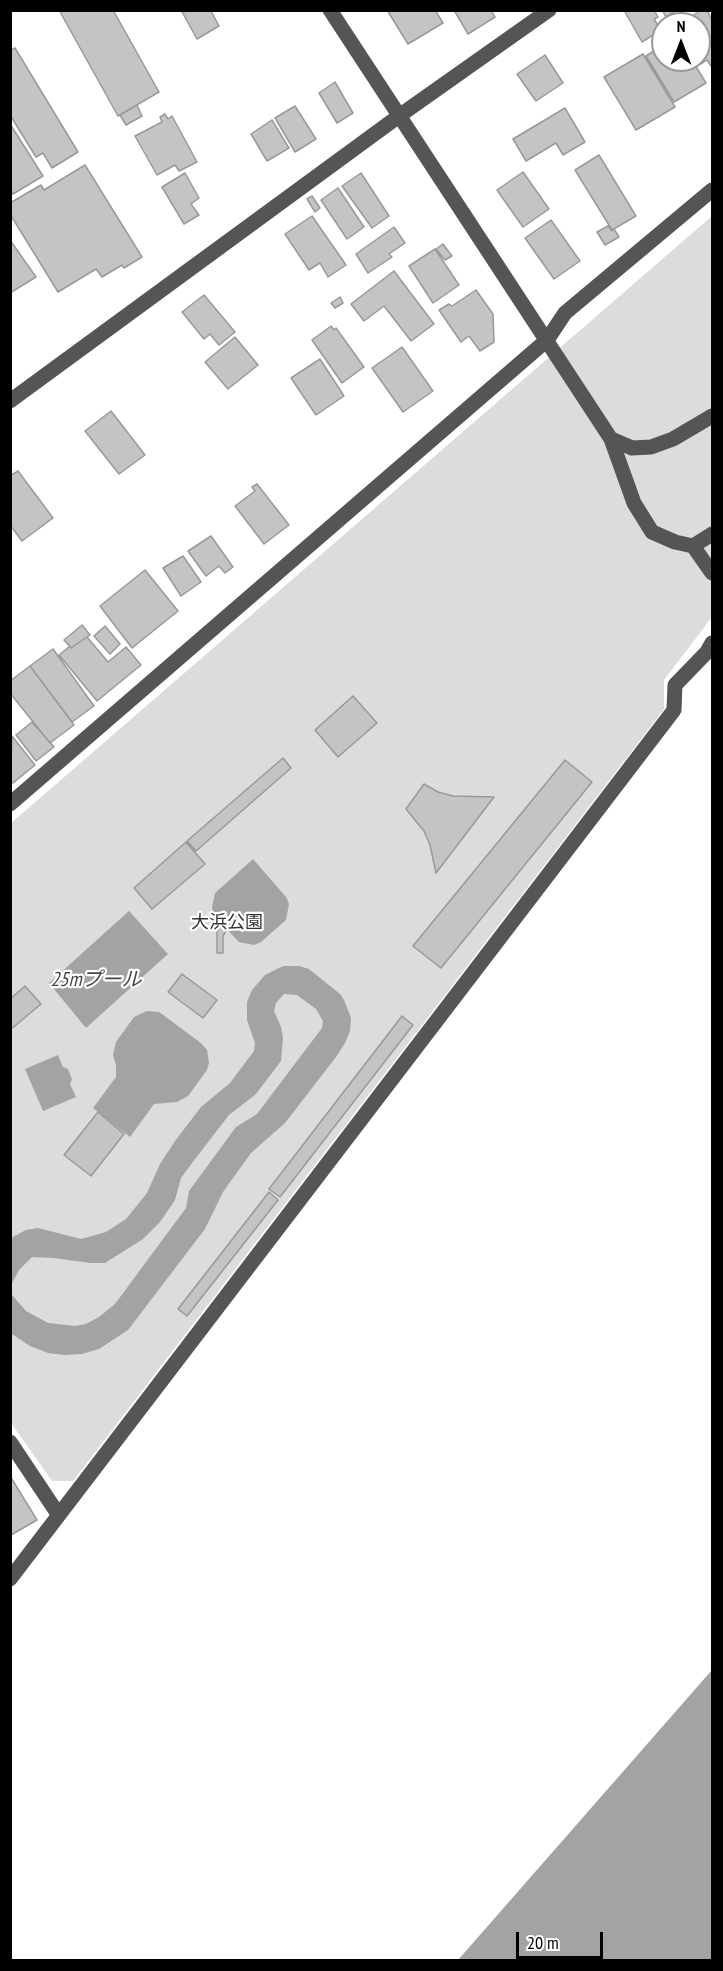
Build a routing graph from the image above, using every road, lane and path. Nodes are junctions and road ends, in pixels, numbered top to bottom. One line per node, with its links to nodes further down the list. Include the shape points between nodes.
1 (330, 10): 3 (street)
2 (549, 10): 3 (street)
3 (399, 116): 5 (street); 6 (street)
4 (712, 190): 5 (street, via 566,313)
5 (547, 340): 8 (street); 13 (street)
6 (10, 401)
7 (712, 416): 8 (street, via 673,440 651,447 632,448)
8 (611, 438): 10 (street, via 634,503 652,532)
9 (712, 534): 10 (street)
10 (693, 546): 11 (street)
11 (712, 573)
12 (712, 644): 15 (street, via 675,685 674,710)
13 (10, 804)
14 (10, 1442): 15 (street)
15 (58, 1515): 16 (street)
16 (10, 1579)

